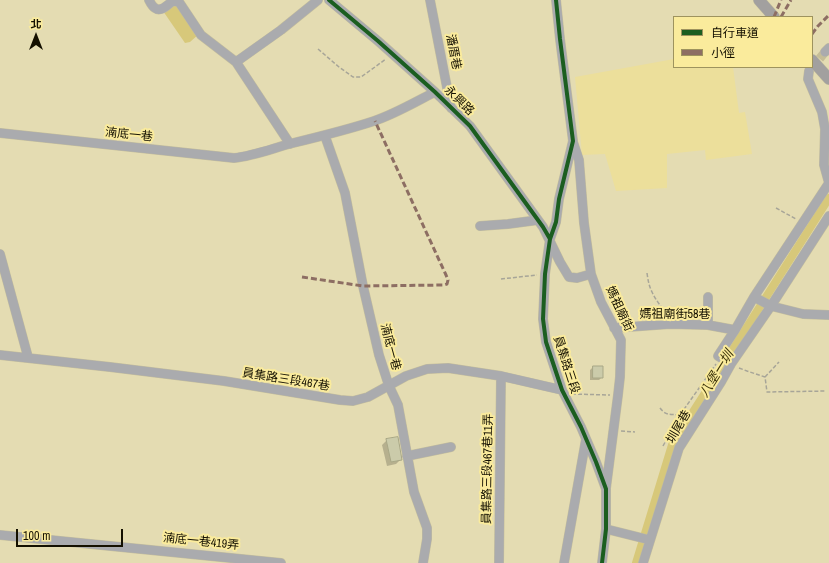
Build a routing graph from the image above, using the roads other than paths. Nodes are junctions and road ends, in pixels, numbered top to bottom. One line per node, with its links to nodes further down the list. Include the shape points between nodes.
1 (148, 0): 9 (street, via 159,9 173,1 179,2 201,35)
2 (318, 0): 9 (street)
3 (329, 0): 12 (street, 永興路)
4 (430, 0): 13 (street, 潘厝巷)
5 (556, 0): 16 (street, 員集路三段)
6 (759, 0): 7 (main road)
7 (773, 16)
8 (813, 61): 11 (main road)
9 (236, 62): 17 (street)
10 (809, 71): 18 (street, via 808,79 822,112 825,129 824,164)
11 (829, 79)
12 (435, 92): 13 (street, 永興路); 15 (street, 湳底一巷, via 375,121)
13 (451, 108): 20 (street, 永興路, via 470,126)
14 (0, 133): 17 (street, 湳底一巷, via 234,158)
15 (325, 136): 17 (street, 湳底一巷); 36 (street, 湳底一巷, via 344,193 379,355)
16 (573, 141): 22 (street, 員集路三段); 24 (street, 媽祖廟街, via 579,160)
17 (290, 144)
18 (829, 183): 26 (street)
19 (829, 216): 27 (street, 圳尾巷)
20 (538, 220): 21 (street); 22 (street, 永興路)
21 (480, 226)
22 (550, 239): 24 (street, 永興路, via 569,277 577,278); 37 (street, 員集路三段, via 543,319 546,342)
23 (0, 254): 33 (street)
24 (591, 274): 30 (street, 媽祖廟街)
25 (708, 297): 29 (street)
26 (754, 297): 27 (street); 31 (street)
27 (771, 306): 28 (street, via 803,314); 34 (street, 圳尾巷)
28 (829, 315)
29 (708, 325): 30 (street, 媽祖廟街58巷, via 670,324); 31 (street, 媽祖廟街58巷)
30 (614, 328): 41 (street, 媽祖廟街, via 621,340 620,377)
31 (735, 330): 34 (street, via 718,356)
32 (0, 355): 33 (street, 員集路三段467巷)
33 (28, 357): 36 (street, 員集路三段467巷, via 340,400 353,401 368,397)
34 (731, 364): 44 (street, 圳尾巷, via 679,448)
35 (501, 376): 36 (street, 員集路三段467巷, via 448,368 427,369 406,376); 37 (street, 員集路三段467巷); 47 (street, 員集路三段467巷11弄)
36 (389, 386): 40 (street, 湳底一巷, via 398,405)
37 (562, 390): 38 (street, 員集路三段)
38 (586, 439): 41 (street, 員集路三段); 48 (street)
39 (452, 447): 40 (street)
40 (407, 456): 46 (street, 湳底一巷, via 414,492 428,528)
41 (606, 489): 42 (street, 員集路三段)
42 (606, 529): 44 (street); 49 (street, 員集路三段)
43 (0, 535): 45 (street, 湳底一巷419弄)
44 (650, 540): 50 (street, 圳尾巷)
45 (281, 563)
46 (423, 563)
47 (499, 563)
48 (564, 563)
49 (602, 563)
50 (644, 563)

